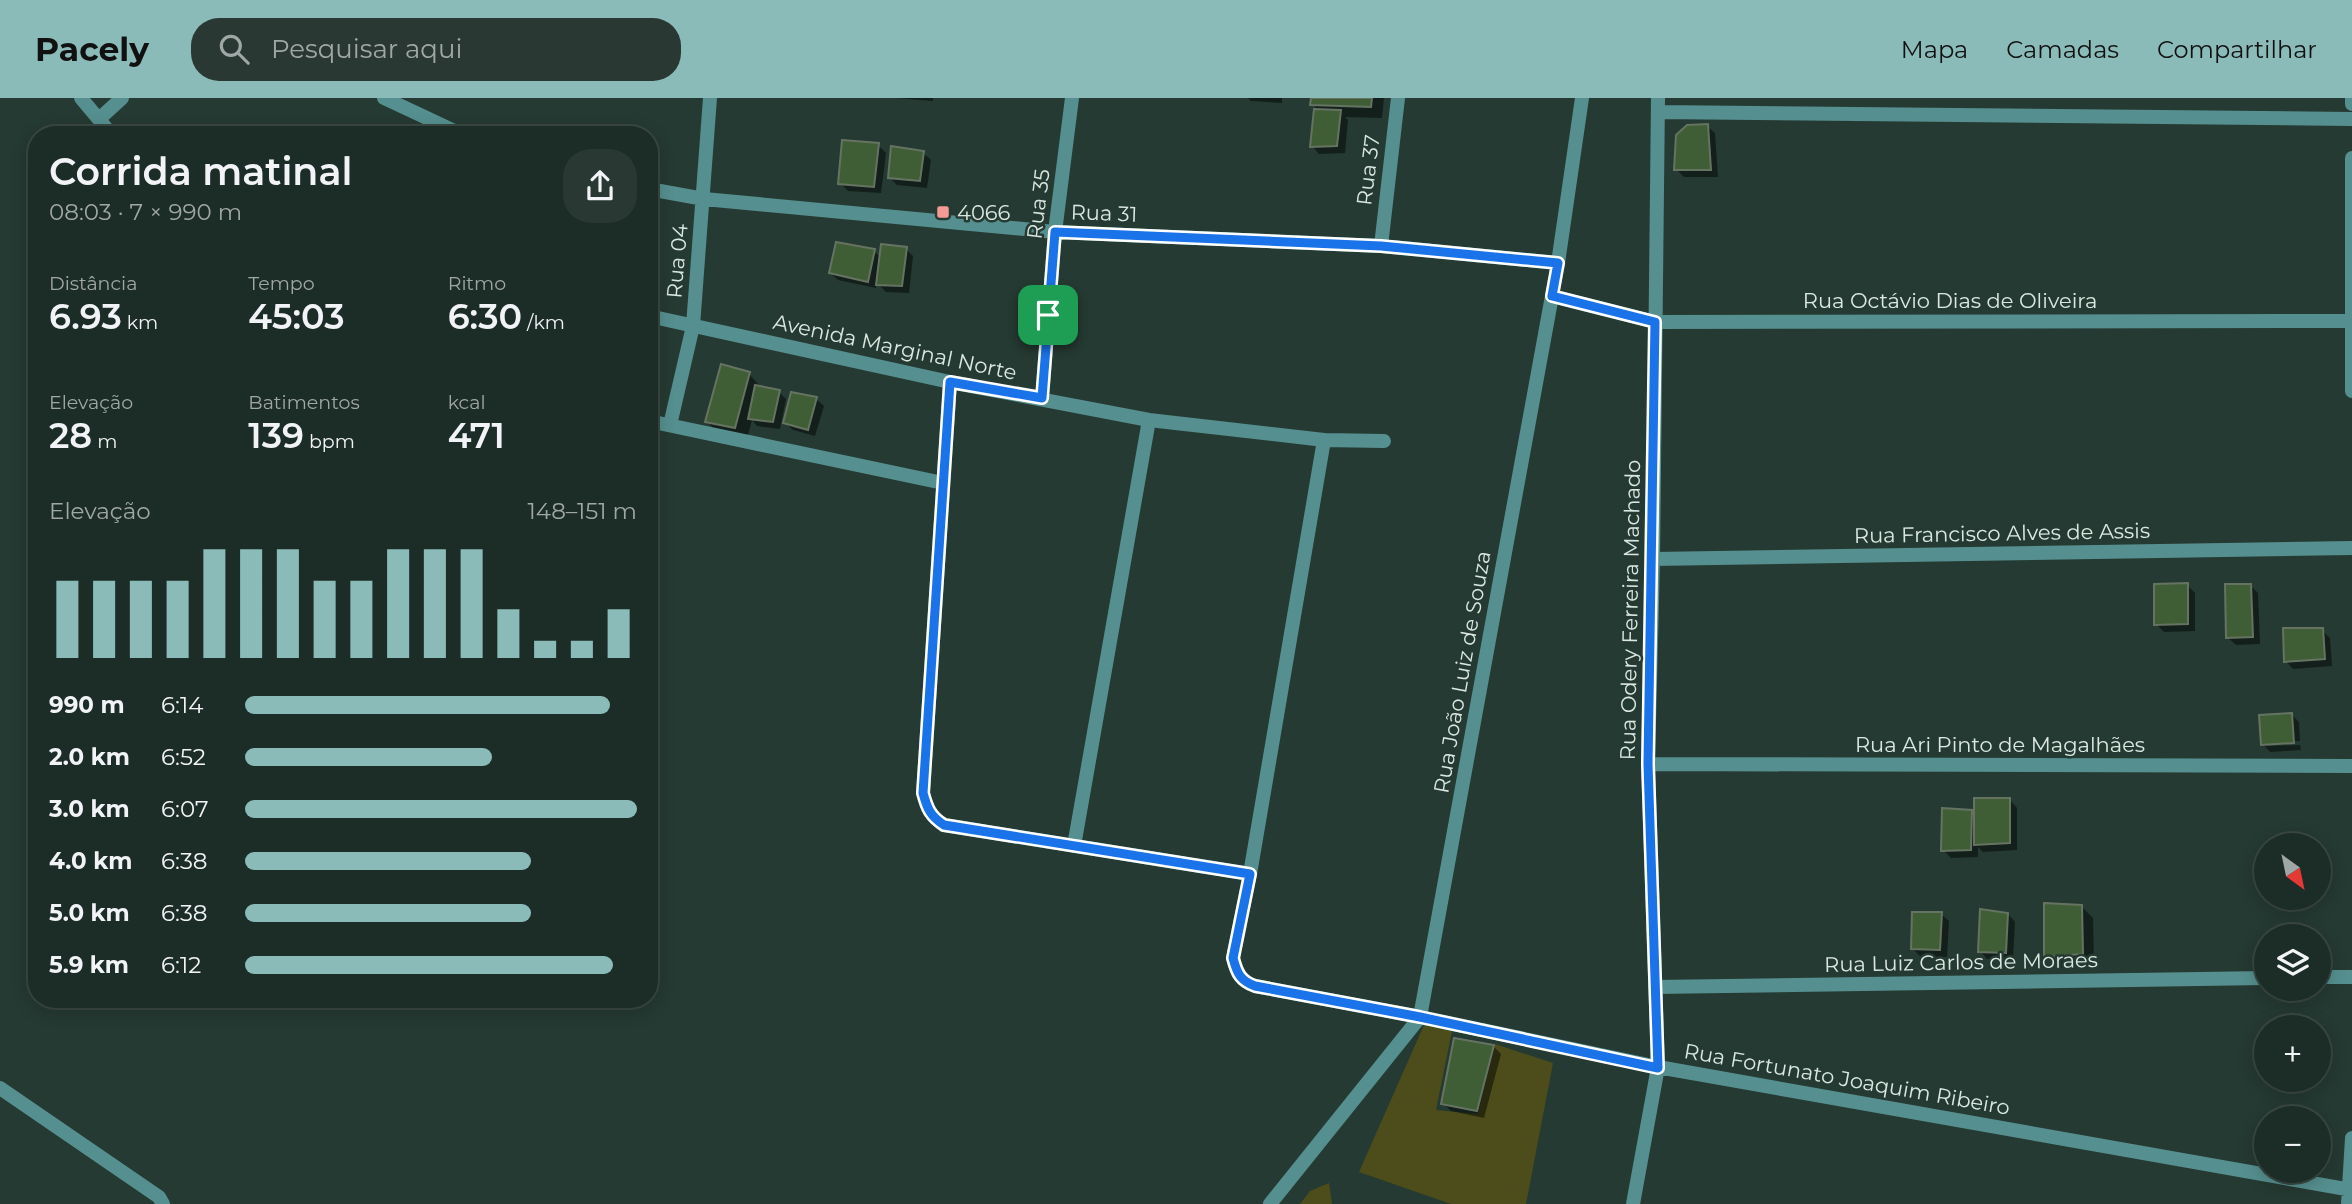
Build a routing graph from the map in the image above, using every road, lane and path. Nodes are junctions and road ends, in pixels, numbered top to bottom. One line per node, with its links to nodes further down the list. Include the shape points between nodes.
1 (81, 98): 11 (street)
2 (122, 98): 11 (street)
3 (384, 98): 14 (street)
4 (710, 98): 17 (street, Rua 04)
5 (1072, 98): 18 (street, Rua 35)
6 (1398, 98): 19 (street, Rua 37)
7 (1582, 98): 20 (street, Rua João Luiz de Souza)
8 (2352, 98): 9 (street)
9 (2352, 104)
10 (1658, 105): 12 (street); 24 (street, Rua Odery Ferreira Machado)
11 (99, 119): 13 (street)
12 (2352, 119)
13 (105, 126)
14 (444, 126)
15 (2352, 158): 23 (street)
16 (658, 191): 17 (street, Rua 31)
17 (704, 199): 18 (street, Rua 31); 25 (street, Rua 04)
18 (1055, 232): 19 (street, Rua 31); 28 (street, Rua 35)
19 (1381, 246): 20 (street, Rua 31)
20 (1558, 263): 21 (street, Rua João Luiz de Souza)
21 (1552, 296): 24 (street, Rua Octávio Dias de Oliveira); 45 (street, Rua João Luiz de Souza)
22 (658, 318): 25 (street, Avenida Marginal Norte)
23 (2351, 321): 24 (street, Rua Octávio Dias de Oliveira); 27 (street)
24 (1655, 322): 36 (street, Rua Odery Ferreira Machado)
25 (692, 326): 26 (street, Avenida Marginal Norte); 31 (street, Rua 04)
26 (950, 382): 28 (street, Avenida Marginal Norte); 34 (street)
27 (2352, 391)
28 (1042, 398): 29 (street, Avenida Marginal Norte)
29 (1149, 420): 32 (street, Avenida Marginal Norte); 39 (street)
30 (658, 423): 31 (street)
31 (670, 425): 34 (street)
32 (1324, 440): 33 (street, Avenida Marginal Norte); 40 (street)
33 (1384, 440)
34 (943, 483): 39 (street, via 923,793 927,808 944,825)
35 (2352, 548): 36 (street, Rua Francisco Alves de Assis)
36 (1653, 559): 37 (street, Rua Odery Ferreira Machado)
37 (1648, 764): 38 (street, Rua Ari Pinto de Magalhães); 44 (street, Rua Odery Ferreira Machado)
38 (2352, 766)
39 (1074, 846): 40 (street)
40 (1250, 874): 45 (street, Rua Fortunato Joaquim Ribeiro, via 1233,958 1243,981)
41 (2352, 977): 43 (street)
42 (2254, 978): 44 (street, Rua Luiz Carlos de Moraes)
43 (2331, 978)
44 (1656, 987): 46 (street, Rua Odery Ferreira Machado)
45 (1420, 1017): 46 (street, Rua Fortunato Joaquim Ribeiro); 51 (street, Rua João Luiz de Souza)
46 (1658, 1068): 49 (street, Rua Fortunato Joaquim Ribeiro); 52 (street, Rua Odery Ferreira Machado)
47 (0, 1088): 50 (street)
48 (2352, 1138): 49 (street)
49 (2350, 1194)
50 (163, 1204)
51 (1270, 1204)
52 (1633, 1204)

